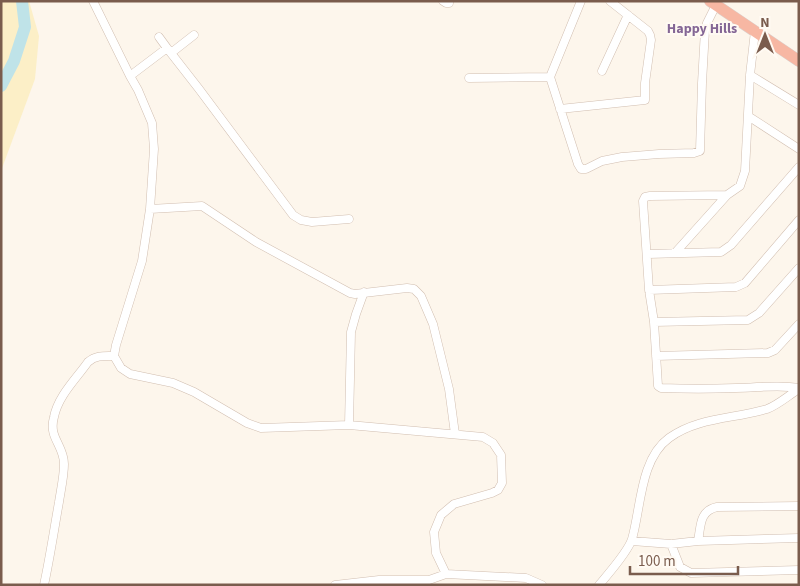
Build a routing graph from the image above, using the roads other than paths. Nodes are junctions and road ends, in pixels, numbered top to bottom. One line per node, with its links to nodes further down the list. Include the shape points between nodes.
1 (93, 1): 15 (street)
2 (443, 1): 3 (street)
3 (449, 1)
4 (581, 1): 16 (street)
5 (610, 1): 7 (street)
6 (713, 3): 8 (highway); 19 (street, via 706,30 700,151 622,157 581,169)
7 (628, 16): 13 (street); 19 (street, via 650,35 645,100)
8 (755, 31): 12 (highway); 14 (street)
9 (194, 36): 11 (street)
10 (159, 37): 11 (street)
11 (169, 51): 15 (street); 25 (street, via 293,214 312,222)
12 (799, 61)
13 (602, 71)
14 (750, 75): 18 (street); 20 (street)
15 (130, 76): 24 (street, via 152,124 154,149)
16 (550, 77): 17 (street); 19 (street)
17 (469, 78)
18 (799, 105)
19 (560, 110)
20 (748, 116): 21 (street); 23 (street, via 745,171 740,186)
21 (799, 149)
22 (799, 167): 27 (street, via 731,246 722,252)
23 (727, 195): 27 (street); 28 (street, via 645,197)
24 (150, 209): 31 (street, via 202,206 256,242 350,293); 34 (street, via 142,262)
25 (349, 219)
26 (799, 220): 30 (street, via 745,283 736,287)
27 (675, 253): 28 (street)
28 (648, 254): 30 (street)
29 (799, 268): 32 (street, via 759,313 748,320)
30 (649, 290): 32 (street)
31 (364, 292): 37 (street, via 351,332); 38 (street, via 407,288 414,289 421,296 433,324 447,380)
32 (654, 322): 35 (street)
33 (799, 324): 35 (street, via 775,350 768,353)
34 (114, 356): 37 (street, via 121,368 130,374 194,392 261,428); 46 (street, via 92,358 61,398 54,416 53,433 64,467)
35 (656, 356): 36 (street, via 658,386 661,388)
36 (799, 388): 41 (street, via 768,408 687,427 668,438 654,453 642,490)
37 (349, 426): 38 (street)
38 (455, 434): 45 (street, via 482,437 493,443 501,456 502,483 498,490 454,504 441,515 434,532 436,553)
39 (799, 506): 42 (street, via 710,509 702,517)
40 (799, 538): 42 (street)
41 (632, 541): 43 (street); 49 (street)
42 (698, 541): 43 (street)
43 (671, 544): 44 (street, via 680,567 691,573)
44 (799, 570)
45 (446, 574): 47 (street, via 429,580 379,580); 48 (street, via 526,578)
46 (44, 585)
47 (335, 585)
48 (542, 585)
49 (598, 585)

